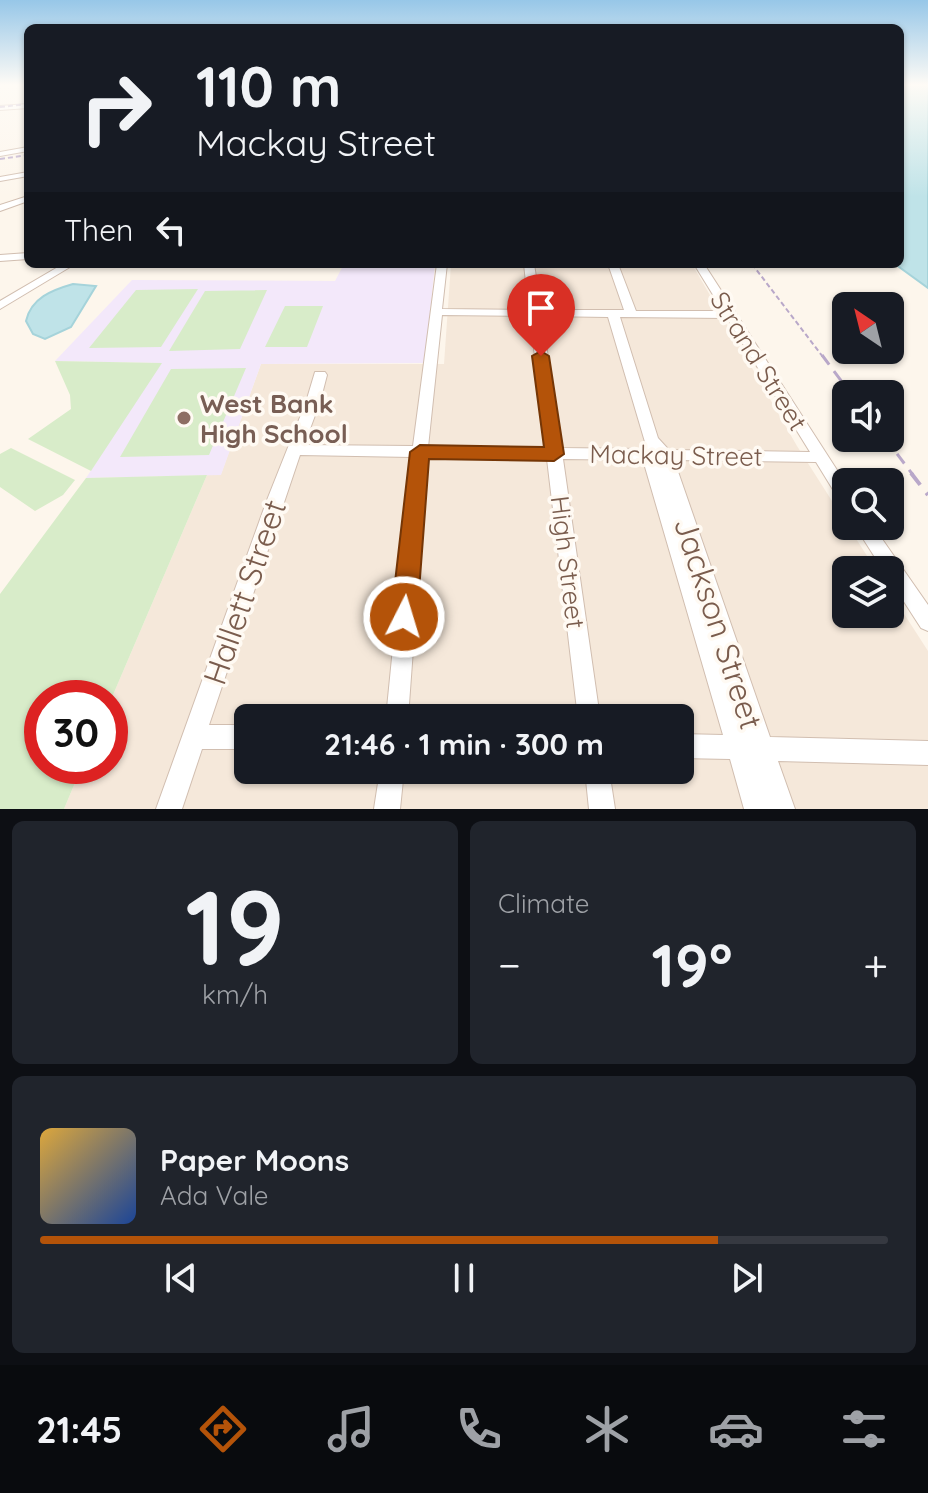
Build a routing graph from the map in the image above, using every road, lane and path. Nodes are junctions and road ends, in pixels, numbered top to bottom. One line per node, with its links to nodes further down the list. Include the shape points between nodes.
1 (24, 150): 2 (street)
2 (0, 154)
3 (24, 166): 4 (street)
4 (0, 169)
5 (24, 175): 6 (street)
6 (0, 179)
7 (24, 199): 8 (street)
8 (0, 208)
9 (24, 256): 10 (street)
10 (0, 258)
11 (63, 268): 16 (street)
12 (442, 268): 17 (street)
13 (530, 268): 18 (street, High Street)
14 (614, 268): 19 (street)
15 (702, 268): 21 (street, Strand Street)
16 (0, 306)
17 (437, 312): 18 (street); 25 (street)
18 (535, 312): 20 (street); 26 (street, High Street)
19 (631, 313): 20 (street); 21 (street)
20 (613, 314): 23 (street, Jackson Street)
21 (731, 315): 27 (street, Strand Street)
22 (320, 375): 24 (street, Hallett Street)
23 (655, 449): 26 (street, Mackay Street); 27 (street, Mackay Street); 36 (street, Jackson Street)
24 (294, 450): 25 (street, Mackay Street); 33 (street, Hallett Street)
25 (420, 452): 26 (street, Mackay Street); 31 (street)
26 (554, 454): 32 (street, High Street)
27 (818, 457): 28 (street, Strand Street)
28 (832, 477)
29 (873, 540): 30 (street)
30 (928, 622)
31 (398, 704)
32 (587, 704)
33 (194, 737): 34 (street); 40 (street, Hallett Street)
34 (234, 737)
35 (694, 746): 36 (street)
36 (749, 746): 37 (street); 43 (street, Jackson Street); 44 (street, Jackson Street)
37 (928, 753)
38 (390, 784): 41 (street)
39 (599, 784): 42 (street)
40 (169, 809)
41 (387, 809)
42 (602, 809)
43 (757, 809)
44 (782, 809)

